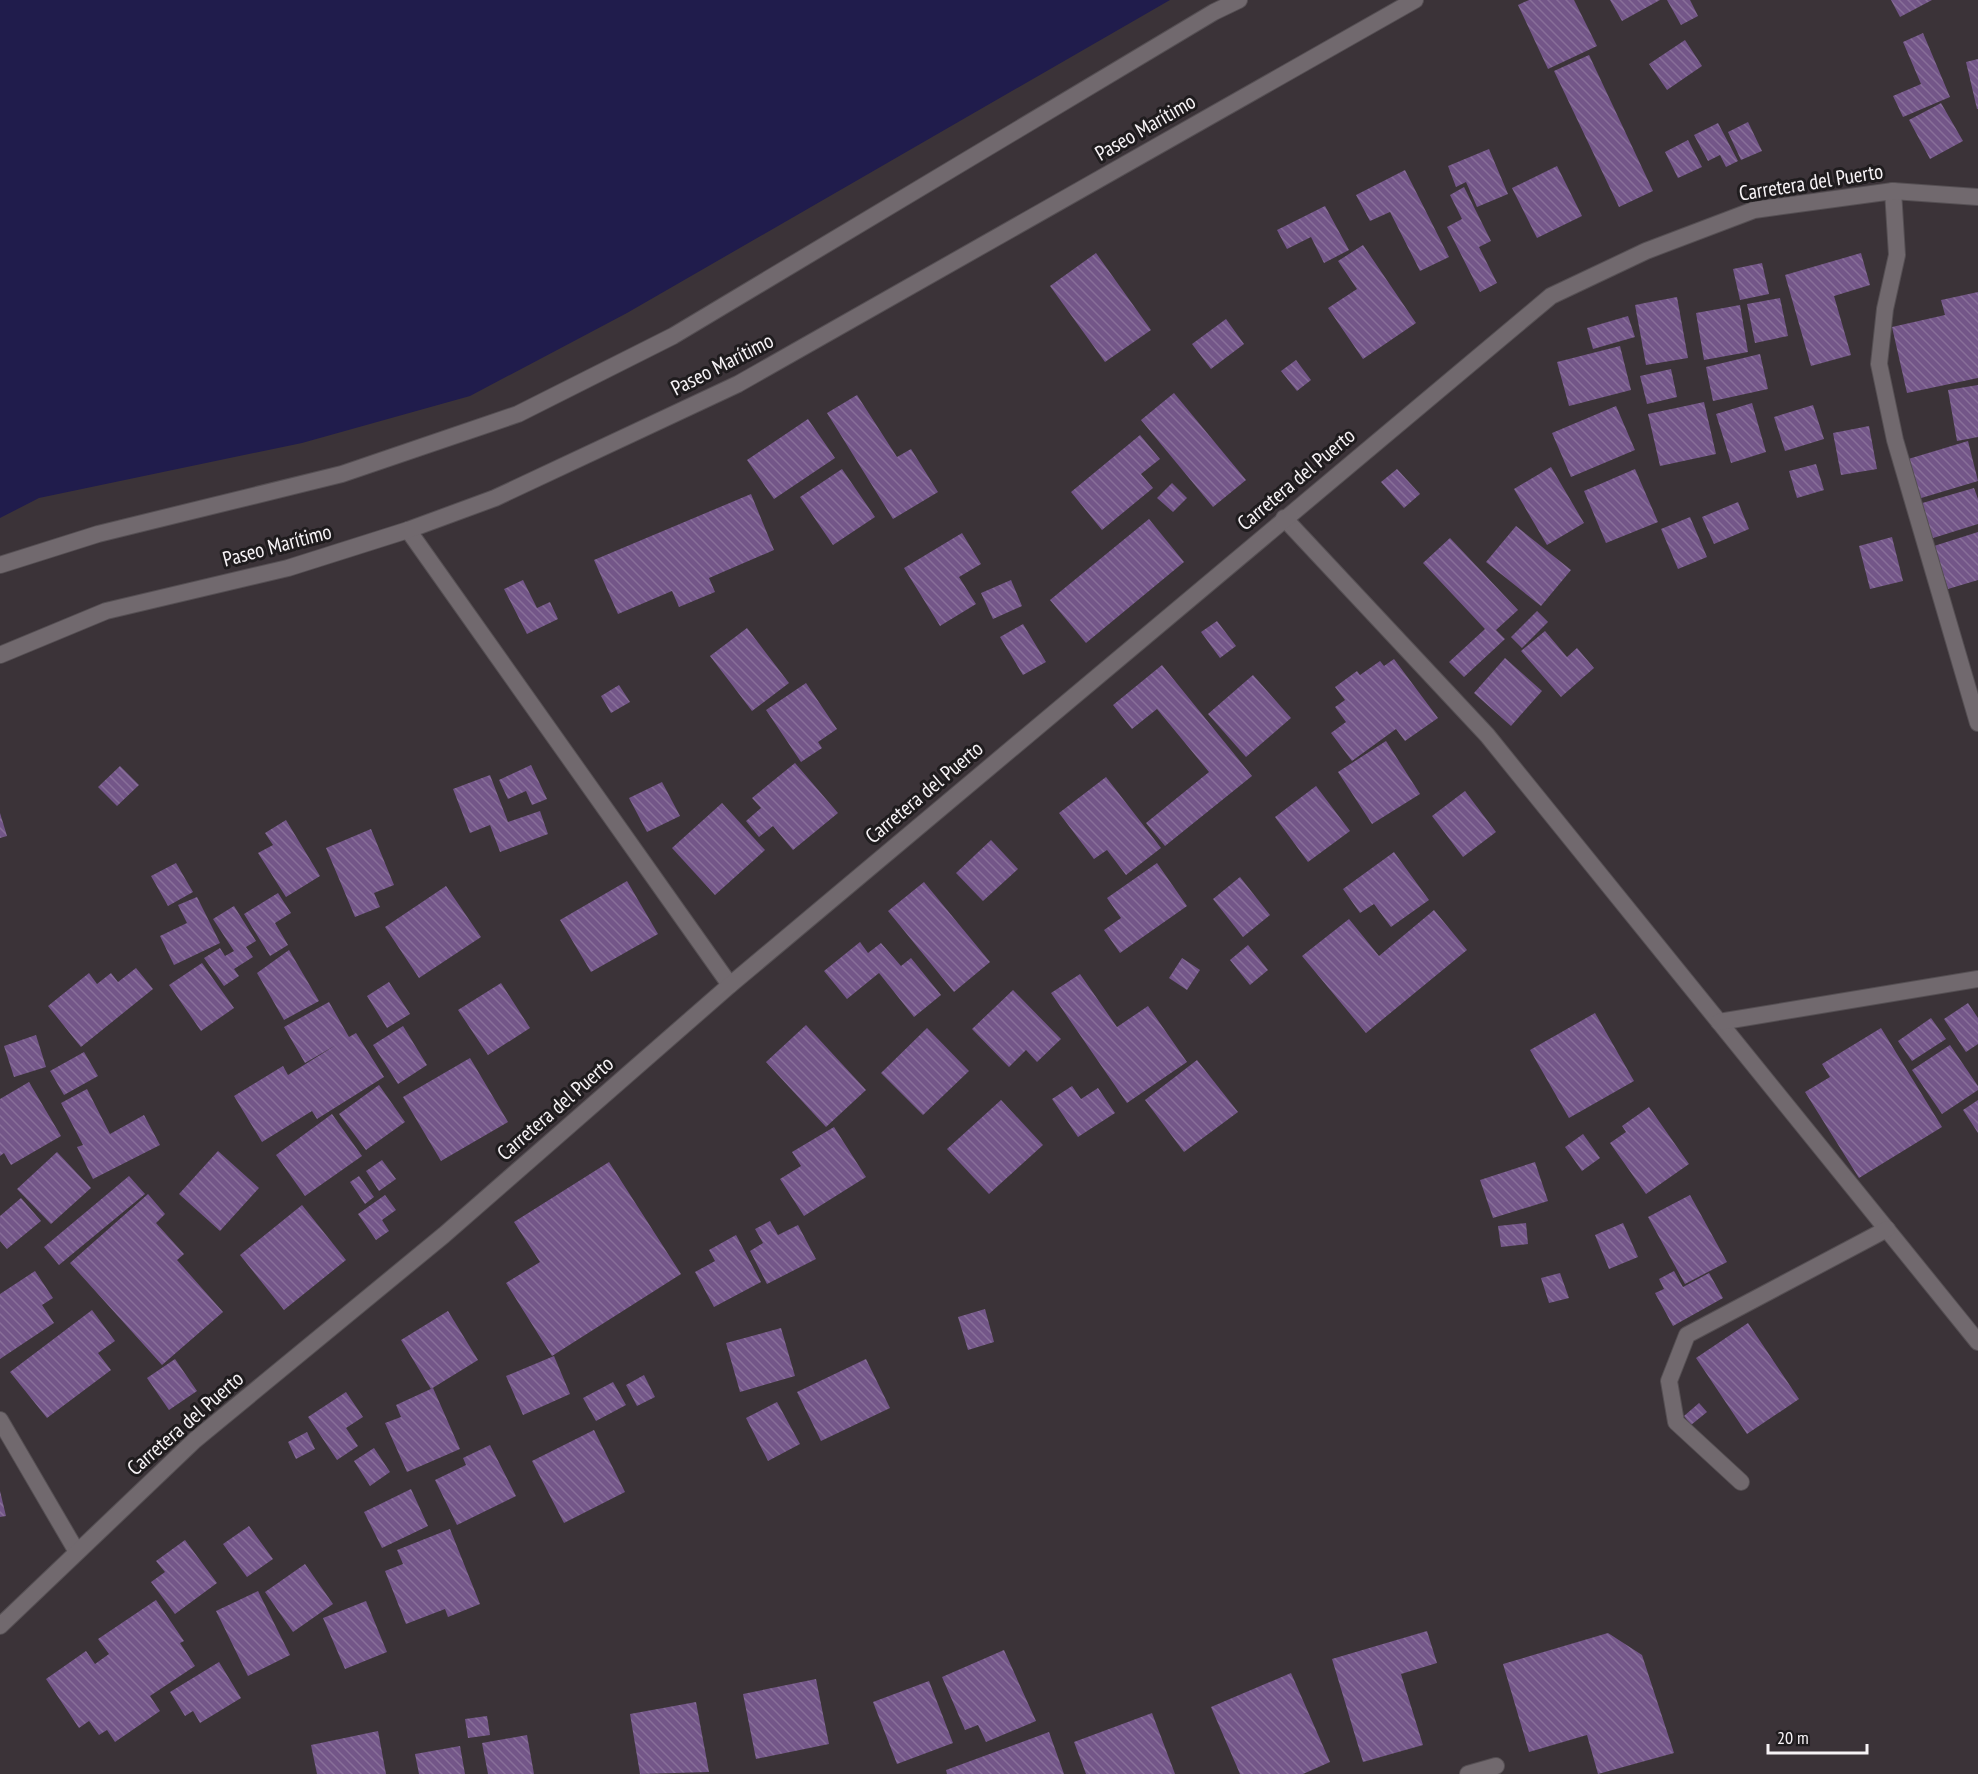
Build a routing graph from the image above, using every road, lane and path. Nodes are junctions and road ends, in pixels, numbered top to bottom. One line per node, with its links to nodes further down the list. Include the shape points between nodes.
1 (1239, 0): 7 (street, via 673,336 518,414 342,474 98,534)
2 (1415, 0): 6 (street, Paseo Marítimo, via 738,384 495,498)
3 (1893, 191): 4 (street, Carretera del Puerto); 5 (street, Carretera del Puerto, via 1754,210 1646,251 1551,296); 9 (street, via 1897,255 1885,309 1879,364 1895,440)
4 (1978, 197)
5 (1284, 518): 11 (street, Carretera del Puerto); 12 (street, via 1487,735)
6 (408, 530): 8 (street, Paseo Marítimo, via 288,568 106,611); 11 (street)
7 (0, 565)
8 (0, 655)
9 (1978, 723)
10 (1978, 979): 12 (street)
11 (730, 986): 17 (street, Carretera del Puerto, via 444,1235 195,1440)
12 (1719, 1022): 13 (street)
13 (1887, 1229): 14 (street); 16 (street, via 1686,1335 1669,1381 1677,1422)
14 (1978, 1342)
15 (0, 1420): 17 (street)
16 (1741, 1482)
17 (77, 1552): 18 (street, Carretera del Puerto)
18 (0, 1626)
19 (1496, 1766): 20 (street)
20 (1468, 1774)

